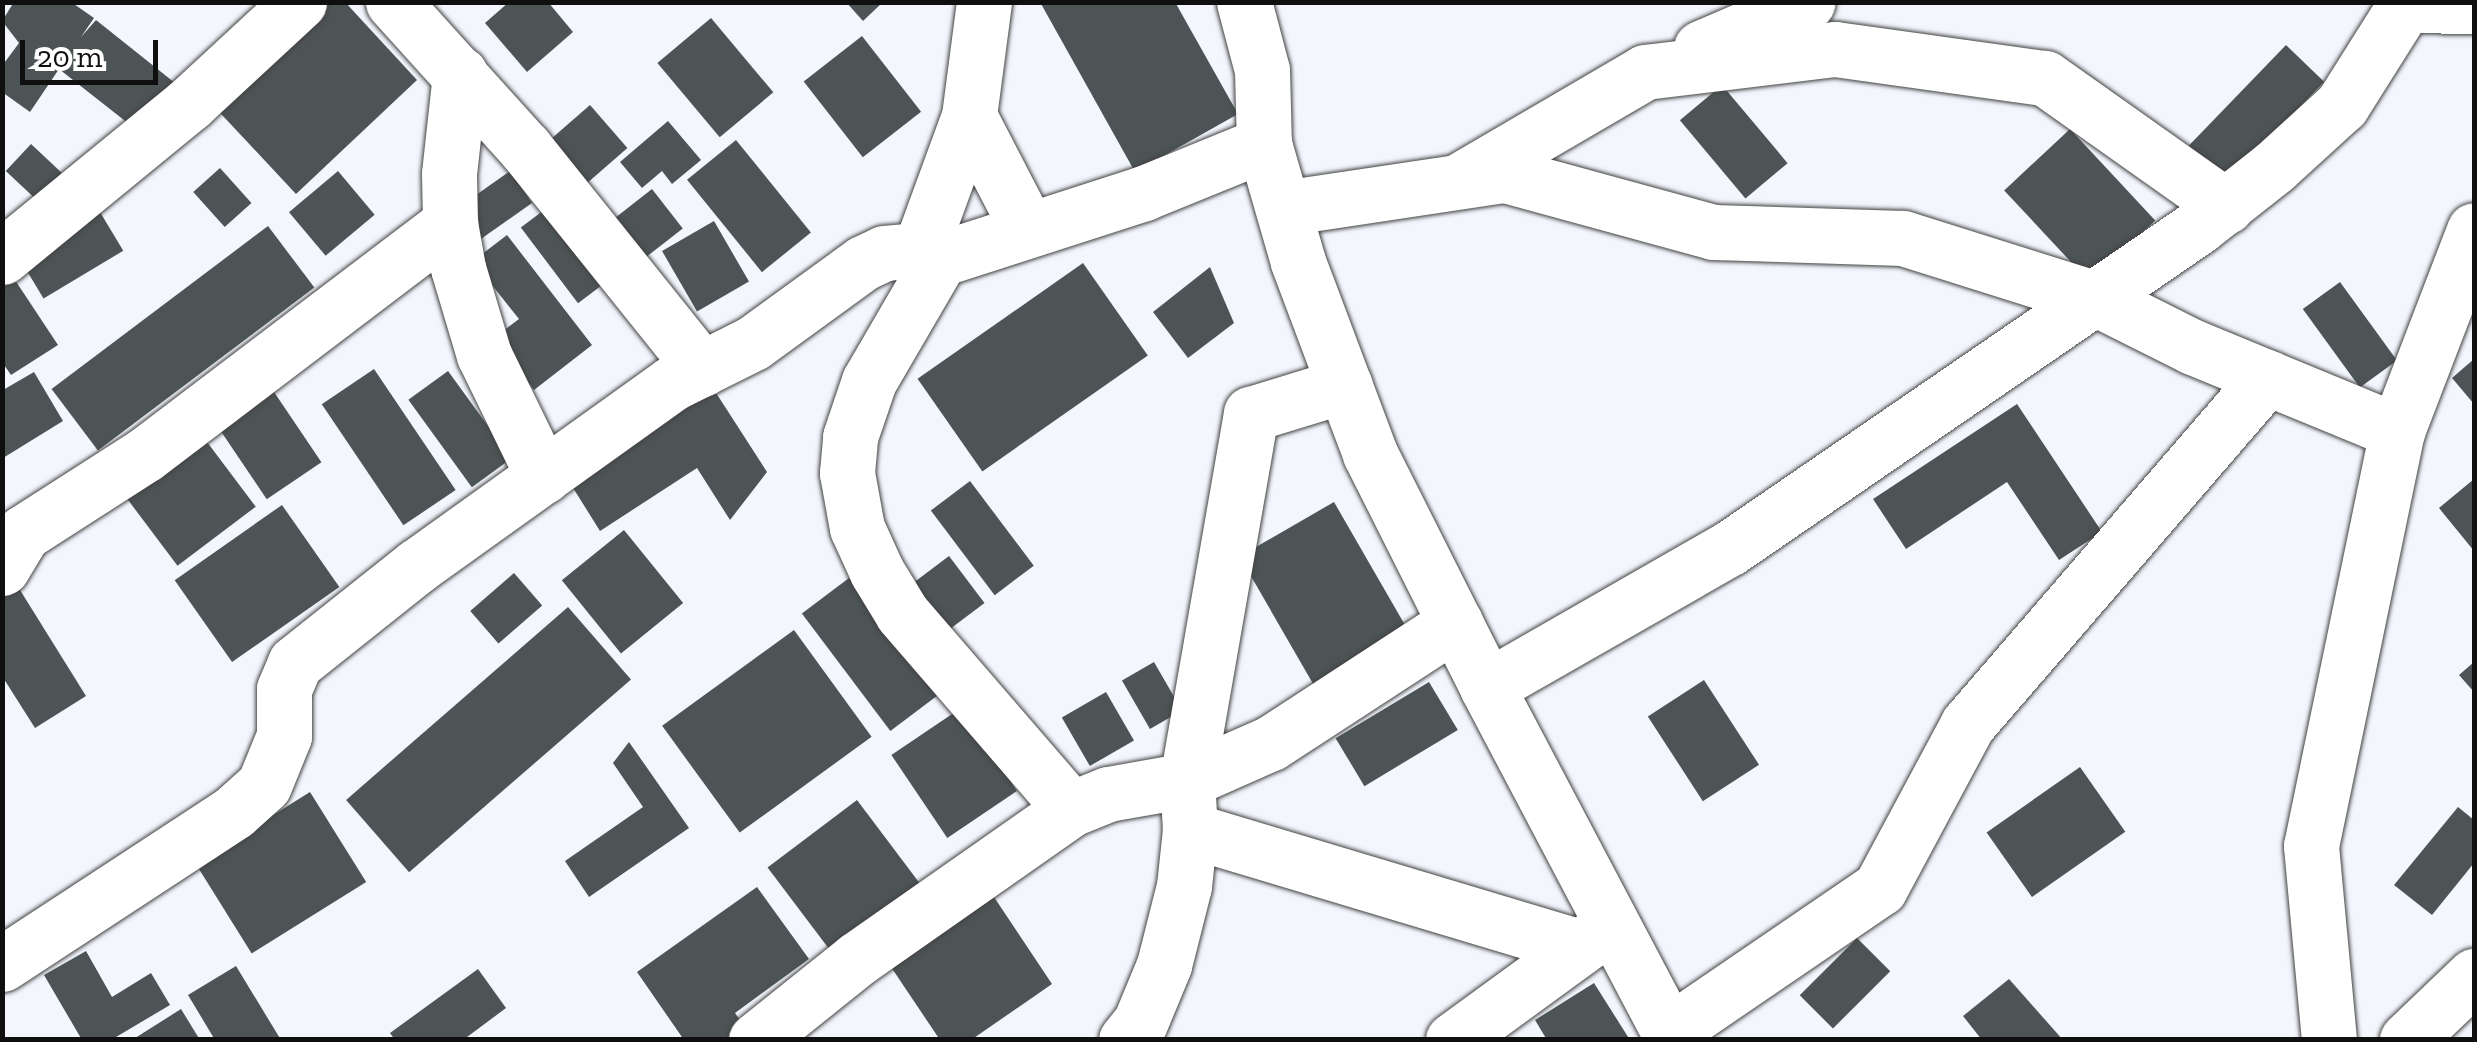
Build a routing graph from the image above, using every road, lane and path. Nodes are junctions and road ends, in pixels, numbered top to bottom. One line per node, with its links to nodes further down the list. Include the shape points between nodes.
1 (298, 2): 19 (street, via 190,104)
2 (393, 2): 9 (street)
3 (984, 2): 10 (street)
4 (1244, 2): 11 (street, via 1262,70)
5 (1808, 2): 8 (street)
6 (2404, 4): 7 (street); 13 (street, via 2342,105)
7 (2474, 6)
8 (1644, 72): 12 (street); 13 (street, via 1834,50 2045,78)
9 (460, 74): 15 (street); 21 (street)
10 (969, 116): 16 (street); 18 (street)
11 (1264, 144): 14 (street); 16 (street, via 1144,194)
12 (1456, 182): 14 (street); 20 (street, via 1504,174 1713,232 1903,238)
13 (2226, 206): 20 (street)
14 (1283, 208): 23 (street)
15 (450, 223): 25 (street, via 484,356); 26 (street, via 146,454 23,533)
16 (1028, 230): 18 (street)
17 (2474, 230): 24 (street)
18 (930, 255): 21 (street, via 884,253 863,262 753,343); 30 (street, via 869,381 850,437 847,474 857,528 902,613)
19 (2, 257)
20 (2098, 300): 22 (street); 28 (street, via 1730,548)
21 (702, 369): 25 (street)
22 (2267, 377): 24 (street); 34 (street, via 1968,724 1880,888)
23 (1345, 384): 27 (street, via 1370,454); 29 (street, via 1251,414)
24 (2397, 430): 38 (street, via 2311,846)
25 (542, 476): 32 (street, via 295,663 284,689 284,736 264,785 234,812)
26 (5, 556)
27 (1454, 623): 28 (street); 29 (street)
28 (1487, 687): 31 (street)
29 (1188, 805): 30 (street, via 1108,794); 31 (street); 36 (street, via 1184,886 1164,966)
30 (1070, 809): 35 (street, via 857,959)
31 (1596, 936): 34 (street); 37 (street)
32 (4, 960)
33 (2474, 976): 39 (street)
34 (1671, 1036)
35 (756, 1040)
36 (1126, 1040)
37 (1454, 1040)
38 (2329, 1040)
39 (2407, 1040)

